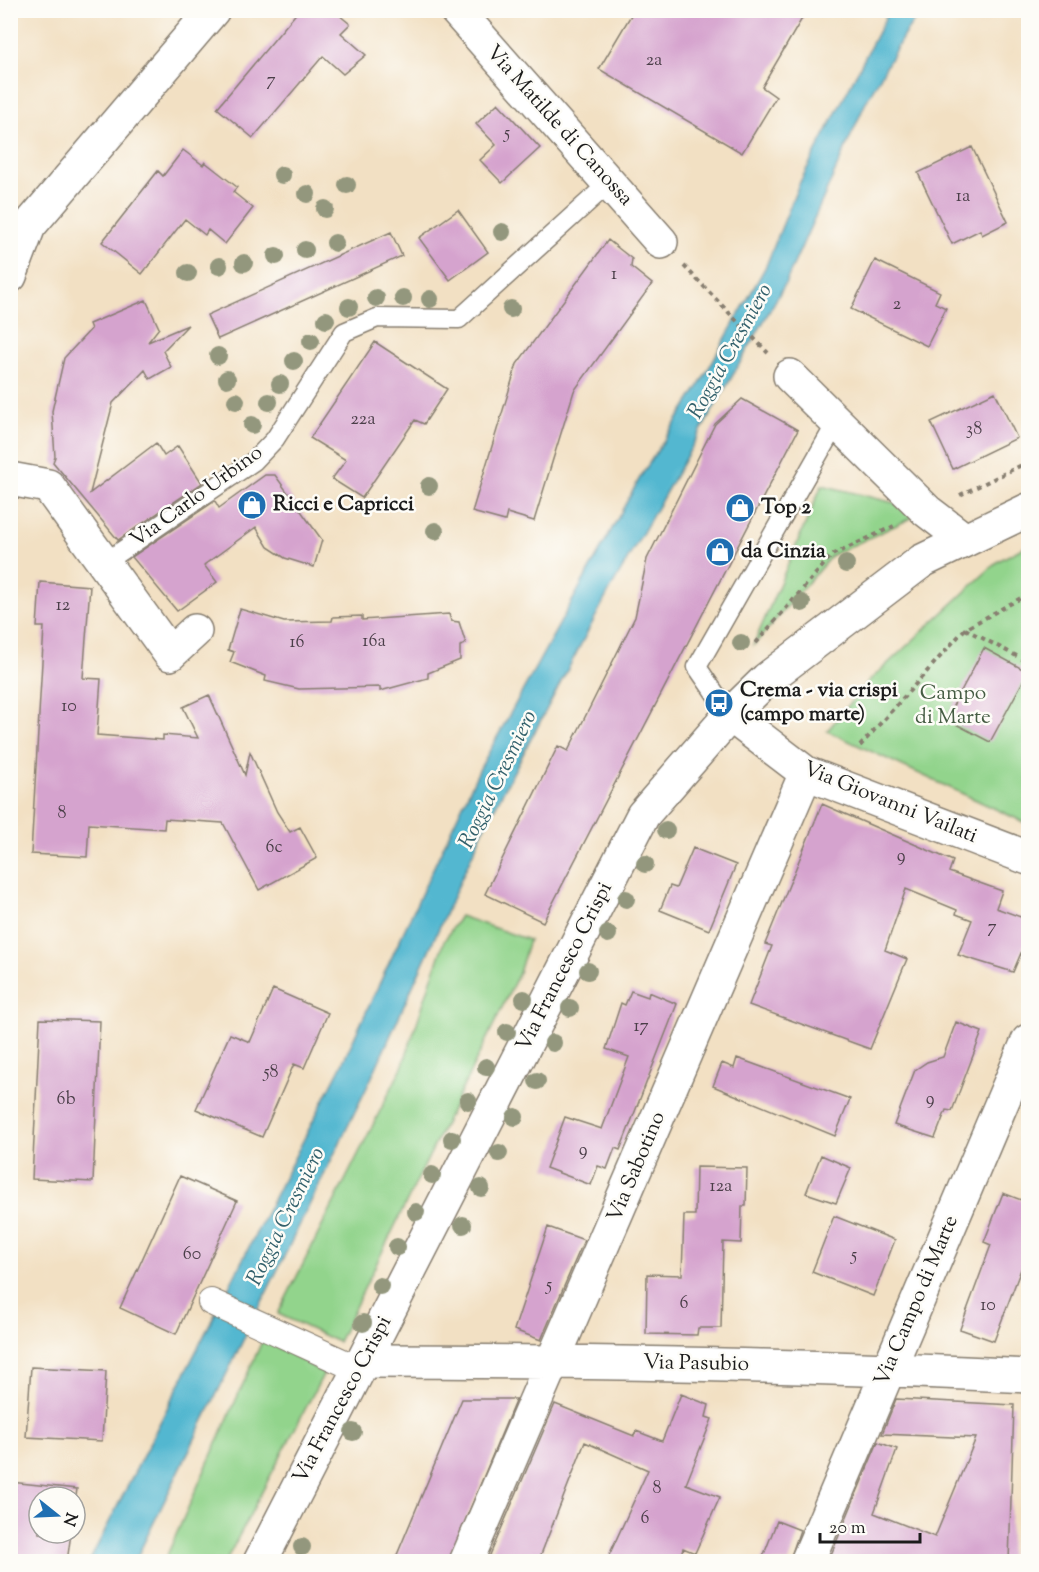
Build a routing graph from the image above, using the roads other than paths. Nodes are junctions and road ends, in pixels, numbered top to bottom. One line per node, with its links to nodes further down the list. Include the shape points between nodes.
1 (213, 10): 5 (street, via 29,226)
2 (456, 10): 3 (street, Via Matilde di Canossa)
3 (609, 183): 4 (street, Via Matilde di Canossa); 11 (lane, Via Carlo Urbino, via 459,319 378,318 344,332 274,439 254,461)
4 (661, 242)
5 (10, 276)
6 (790, 376): 7 (street)
7 (838, 420): 10 (street, via 927,511); 13 (lane, via 697,667)
8 (10, 479): 11 (street, via 48,486)
9 (1029, 510): 10 (street, Via Francesco Crispi)
10 (965, 540): 13 (street, Via Francesco Crispi, via 922,561 767,678)
11 (104, 563): 12 (street, via 170,654)
12 (195, 631)
13 (730, 715): 14 (street, Via Giovanni Vailati); 19 (street, Via Francesco Crispi, via 643,815)
14 (806, 773): 15 (street, Via Giovanni Vailati); 18 (street, Via Sabotino)
15 (1029, 858)
16 (1029, 1041): 20 (street, Via Campo di Marte)
17 (211, 1302): 19 (street)
18 (553, 1361): 19 (street, Via Pasubio); 20 (street, Via Pasubio); 23 (street, Via Sabotino)
19 (362, 1365): 22 (street, Via Francesco Crispi)
20 (888, 1369): 21 (street, Via Pasubio); 24 (street, Via Campo di Marte)
21 (1029, 1376)
22 (260, 1562)
23 (466, 1562)
24 (807, 1562)

